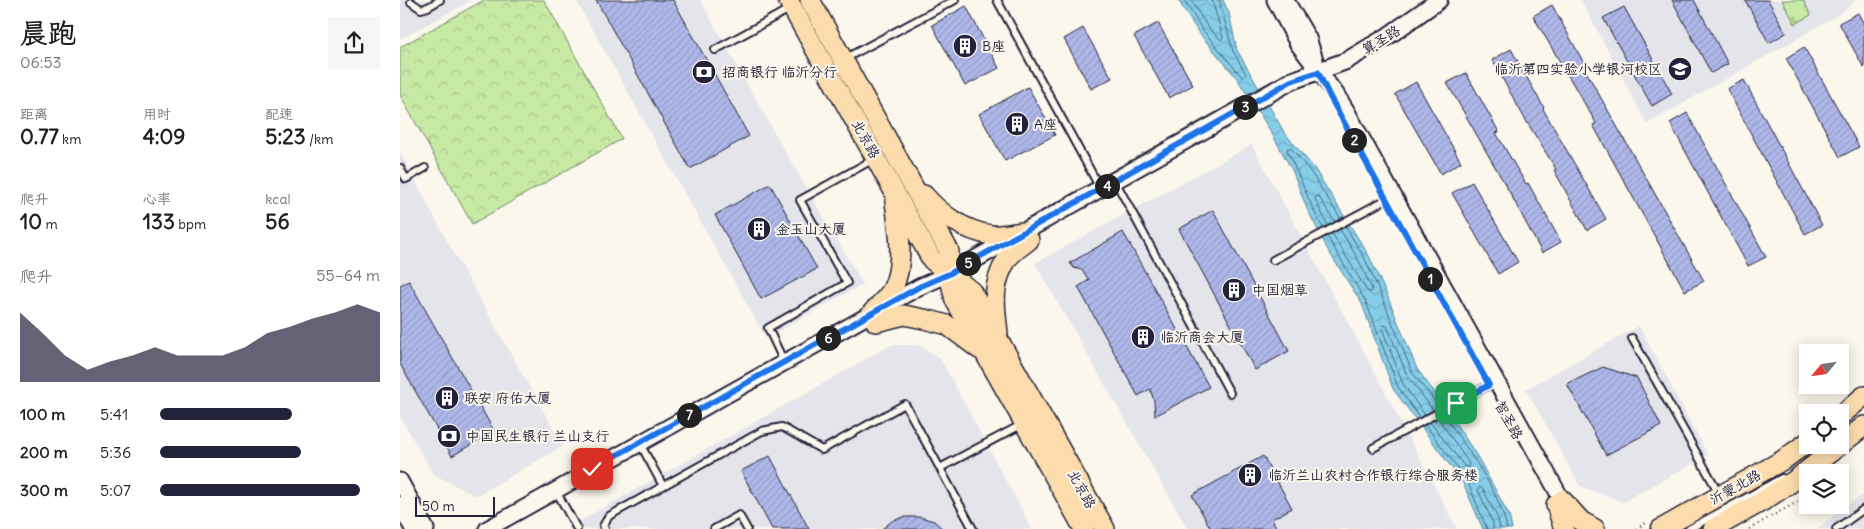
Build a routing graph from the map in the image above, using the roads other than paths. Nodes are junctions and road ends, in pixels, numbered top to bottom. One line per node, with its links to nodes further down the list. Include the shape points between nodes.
1 (440, 0): 8 (lane, via 421,9)
2 (955, 0): 10 (lane)
3 (997, 0): 19 (lane)
4 (1275, 0): 13 (street, 智圣路, via 1298,44)
5 (1285, 0): 13 (street, 智圣路, via 1308,38)
6 (1424, 0): 13 (main road, 算圣路, via 1341,52)
7 (1439, 0): 13 (main road, 算圣路, via 1346,61)
8 (411, 2)
9 (797, 2): 11 (lane); 12 (main road, 北京路); 15 (main road, 北京路)
10 (942, 3): 12 (lane)
11 (715, 50)
12 (843, 60): 18 (main road, 北京路)
13 (1318, 72): 14 (main road, 算圣路, via 1291,81 1275,96); 21 (street, 智圣路); 45 (street, 智圣路, via 1346,110)
14 (1245, 112): 19 (main road, 算圣路); 20 (main road, 算圣路)
15 (876, 158): 18 (main road, 北京路); 28 (lane, via 800,200 847,283 768,328)
16 (400, 168): 17 (lane, via 406,179)
17 (425, 168)
18 (899, 181): 22 (main road, via 952,220 992,235); 24 (main road, 北京路, via 949,252); 25 (main road, via 898,271)
19 (1101, 189): 22 (main road, 算圣路)
20 (1120, 190): 22 (main road, 算圣路); 30 (lane)
21 (1387, 199): 23 (lane); 29 (street, 智圣路)
22 (1026, 236): 24 (main road, 算圣路); 27 (main road, via 1006,260 994,295)
23 (1273, 260)
24 (949, 274): 25 (street, via 919,287); 27 (main road, 北京路, via 971,290)
25 (874, 318): 27 (main road, via 904,315 929,320); 28 (street); 36 (street)
26 (1632, 338): 43 (lane)
27 (992, 347): 33 (main road, 北京路); 58 (main road, 北京路)
28 (784, 362): 50 (street)
29 (1489, 385): 34 (lane); 45 (street, 智圣路)
30 (1230, 393)
31 (1864, 396): 32 (main road, 沂蒙北路)
32 (1854, 421): 63 (main road, 沂蒙北路, via 1795,480)
33 (1024, 424): 39 (lane); 57 (main road, 北京路)
34 (1373, 448)
35 (1799, 449): 43 (main road, 沂蒙北路)
36 (644, 451): 42 (lane); 44 (street)
37 (1817, 454): 38 (lane)
38 (1805, 463)
39 (940, 468): 42 (lane, via 905,404 822,450 782,428 762,431); 56 (lane)
40 (1791, 472): 62 (lane)
41 (400, 481): 49 (street)
42 (663, 486): 53 (lane, via 609,516 603,526)
43 (1720, 496): 61 (main road, 沂蒙北路)
44 (560, 498): 51 (street); 52 (lane)
45 (1559, 502): 59 (main road); 60 (main road)
46 (400, 505): 48 (street)
47 (1864, 509): 64 (lane)
48 (413, 529)
49 (426, 529)
50 (487, 529)
51 (505, 529)
52 (577, 529)
53 (605, 529)
54 (714, 529): 55 (lane, via 739,515)
55 (747, 529)
56 (973, 529)
57 (1084, 529)
58 (1105, 529)
59 (1564, 529)
60 (1595, 529)
61 (1661, 529)
62 (1689, 529)
63 (1713, 529)
64 (1836, 529)

